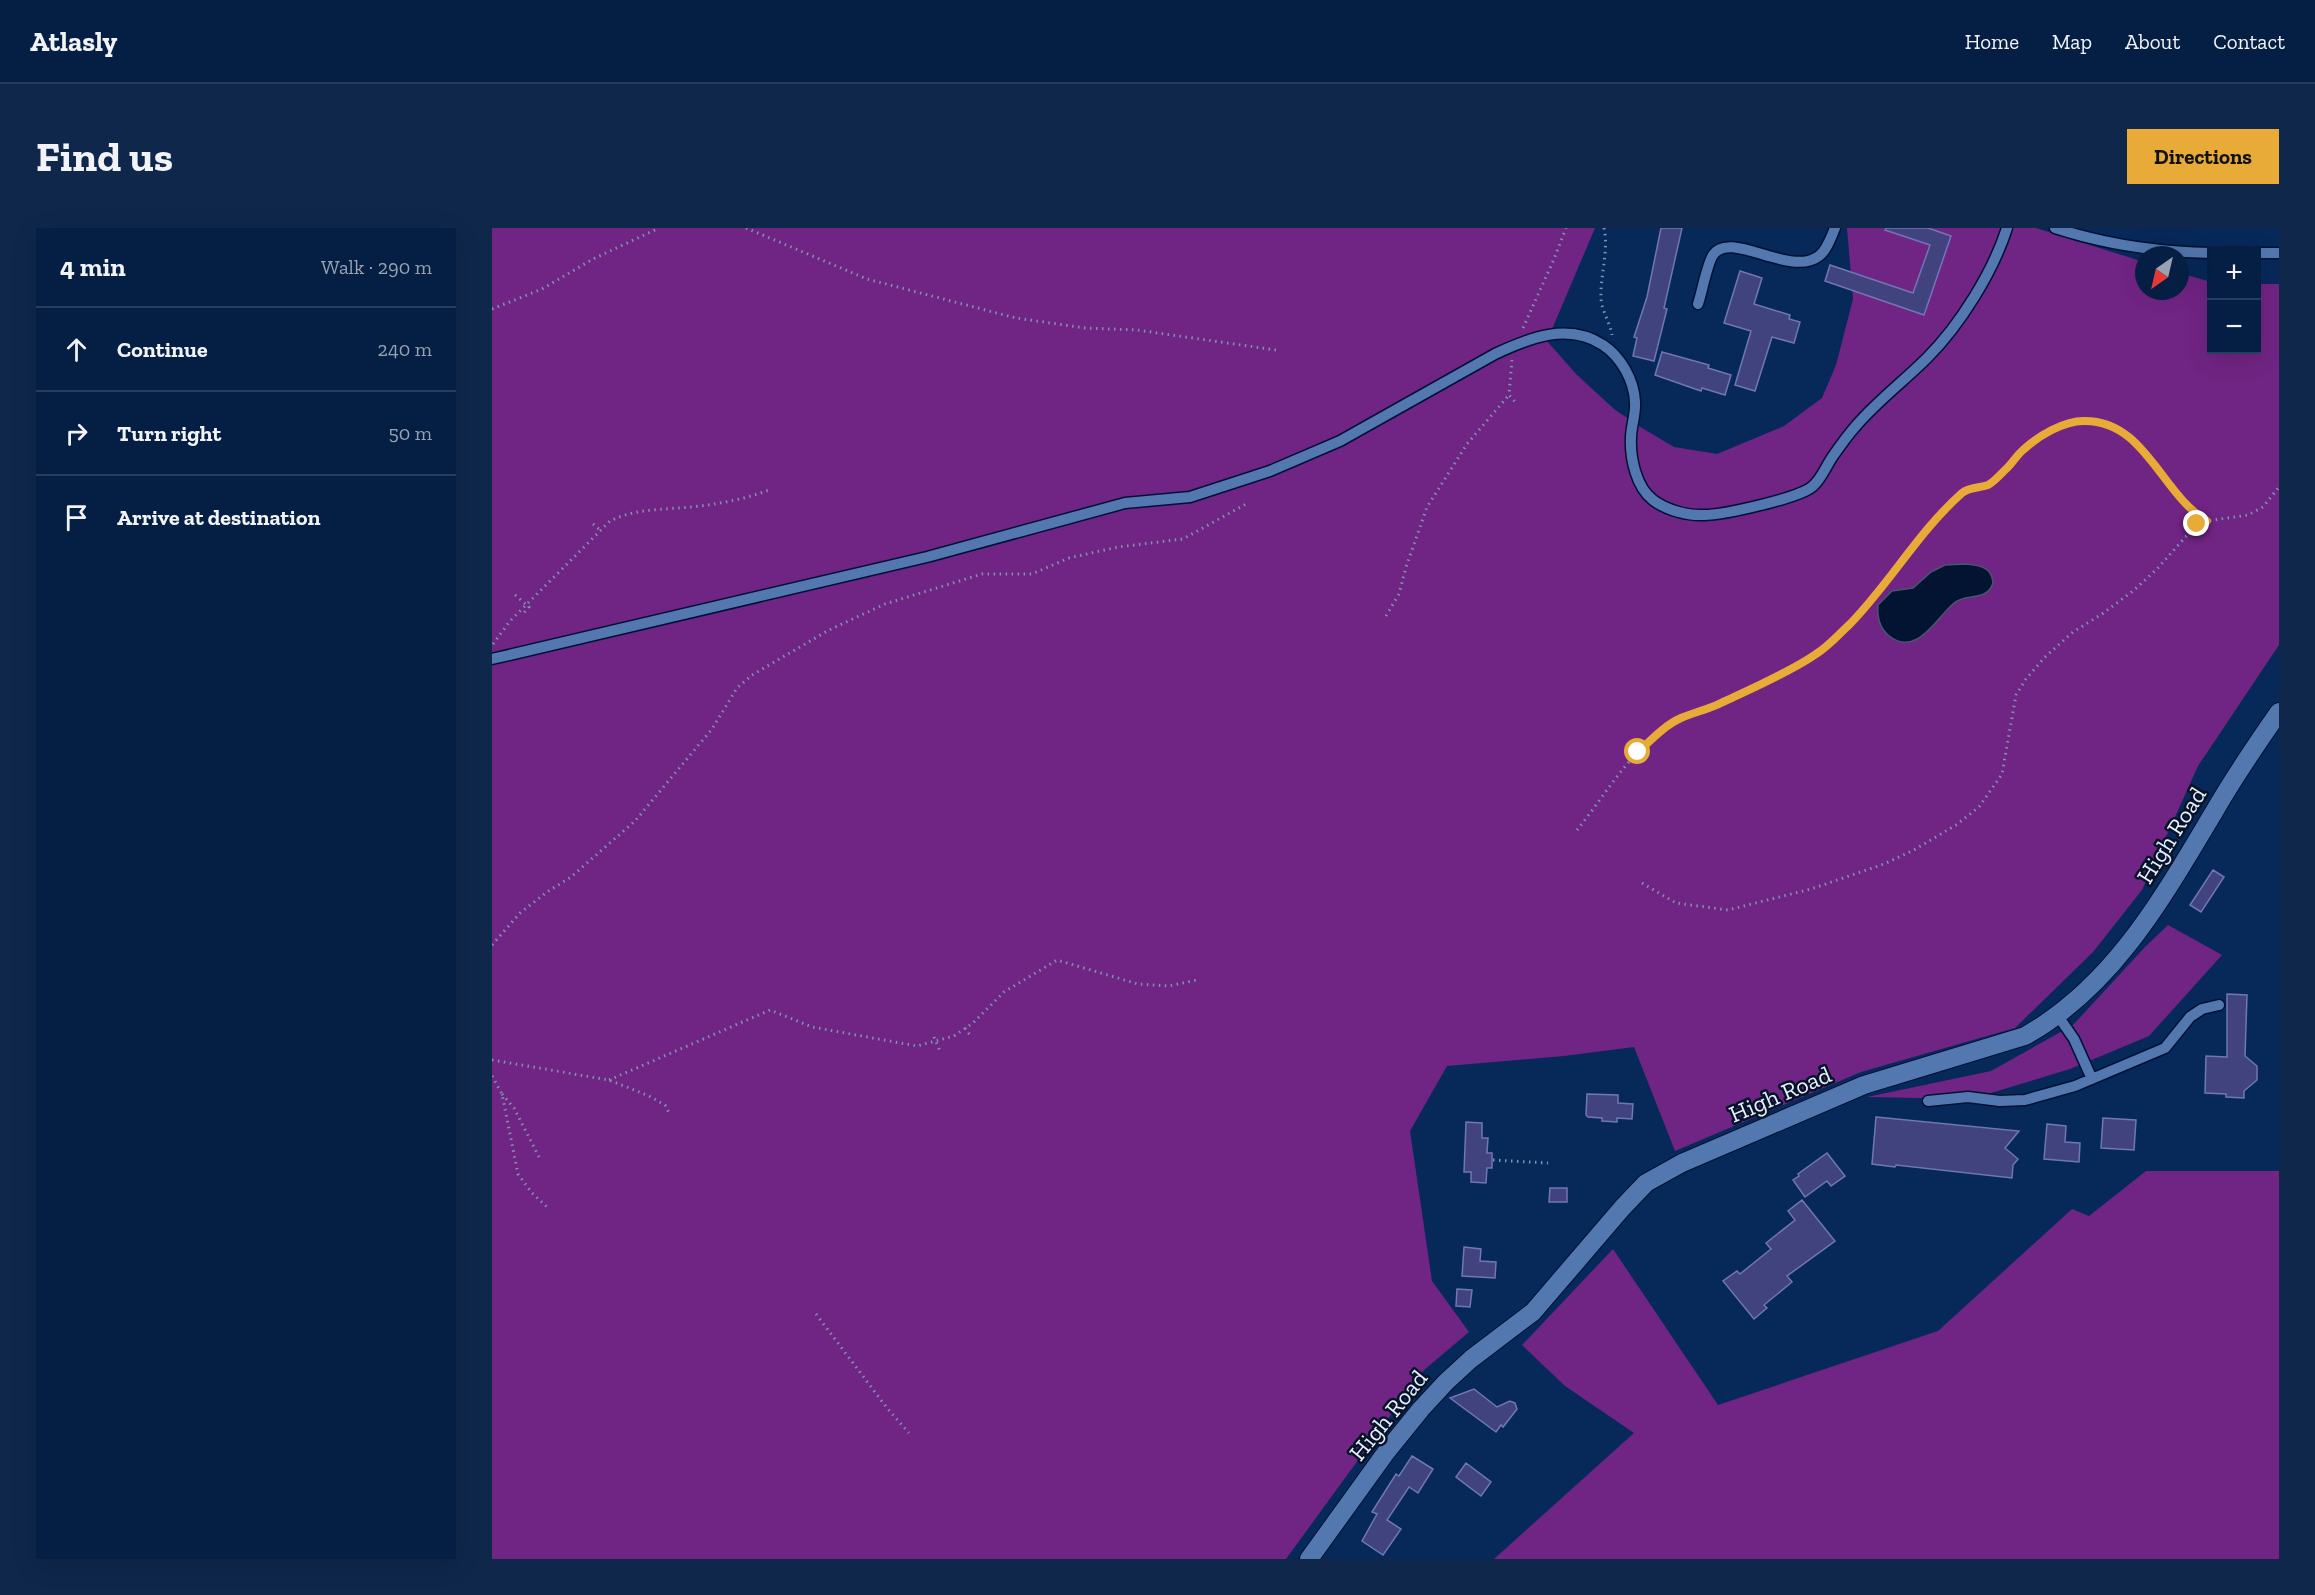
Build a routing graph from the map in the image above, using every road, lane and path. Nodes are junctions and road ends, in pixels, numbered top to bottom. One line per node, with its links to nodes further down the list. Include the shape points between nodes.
1 (659, 228): 12 (path, via 593,259 542,290)
2 (746, 228): 14 (path, via 867,279 1016,318)
3 (1566, 228): 13 (path)
4 (1604, 228): 15 (path, via 1607,240 1601,301)
5 (1834, 228): 11 (lane, via 1825,250 1800,264 1736,247 1721,248 1713,255)
6 (2007, 228): 15 (lane, via 1991,271 1945,337 1856,425 1813,486 1793,495 1707,515 1672,510 1652,500 1639,482 1632,456 1635,402 1630,379)
7 (2055, 228): 8 (lane, via 2125,247)
8 (2207, 253)
9 (2261, 253): 10 (lane)
10 (2279, 253)
11 (1698, 304)
12 (492, 309)
13 (1518, 343): 15 (lane, via 1571,333 1602,344); 16 (path, via 1510,366); 29 (lane, via 1340,441 1270,471 1190,497 1125,503 927,557)
14 (1275, 350)
15 (1613, 353)
16 (1509, 395): 17 (path); 27 (path, via 1467,444 1427,507 1400,594)
17 (1517, 404)
18 (2279, 485): 21 (path, via 2263,507 2248,515)
19 (769, 490): 23 (path, via 704,506 623,514)
20 (1246, 504): 33 (path, via 1183,539 1070,558 1032,574 982,574 885,604 829,630 752,675 737,688 712,729 635,821 571,877 520,913)
21 (2207, 521): 31 (path, via 2123,432 2084,421 2047,433 2022,450 1989,484 1964,490 1865,608 1815,655 1740,694 1679,719 1655,735); 32 (path, via 2197,524 2133,591 2073,632 2026,679 2016,695 2002,774 1979,807 1956,825 1884,864 1811,889 1728,910 1676,903)
22 (593, 524): 23 (path)
23 (600, 530): 25 (path)
24 (515, 595): 25 (path)
25 (526, 604): 26 (path, via 530,607); 28 (path)
26 (524, 614)
27 (1386, 616)
28 (492, 646)
29 (492, 659)
30 (2279, 712): 36 (main road, High Road, via 2167,890 2129,943 2086,992)
31 (1577, 830)
32 (1642, 883)
33 (492, 945)
34 (1197, 980): 37 (path, via 1170,986 1138,984 1057,960 1011,987)
35 (2219, 1005): 44 (lane, via 2190,1017 2165,1048)
36 (2058, 1016): 44 (lane, via 2074,1039); 55 (main road, High Road, via 2005,1044 1864,1085 1682,1163 1646,1183 1533,1312 1471,1359 1421,1409)
37 (965, 1028): 38 (path); 40 (path)
38 (970, 1035)
39 (934, 1036): 40 (path)
40 (936, 1042): 41 (path); 45 (path, via 917,1046 812,1028 770,1010)
41 (940, 1051)
42 (492, 1060): 45 (path)
43 (492, 1076): 46 (path)
44 (2092, 1079): 47 (lane, via 2025,1100 1968,1097)
45 (609, 1080): 48 (path, via 649,1096 665,1105)
46 (502, 1094): 49 (path, via 514,1108); 52 (path, via 518,1174)
47 (1928, 1101)
48 (669, 1113)
49 (539, 1157)
50 (1493, 1160): 51 (path)
51 (1548, 1163)
52 (547, 1207)
53 (816, 1314): 54 (path)
54 (909, 1433)
55 (1309, 1559)

